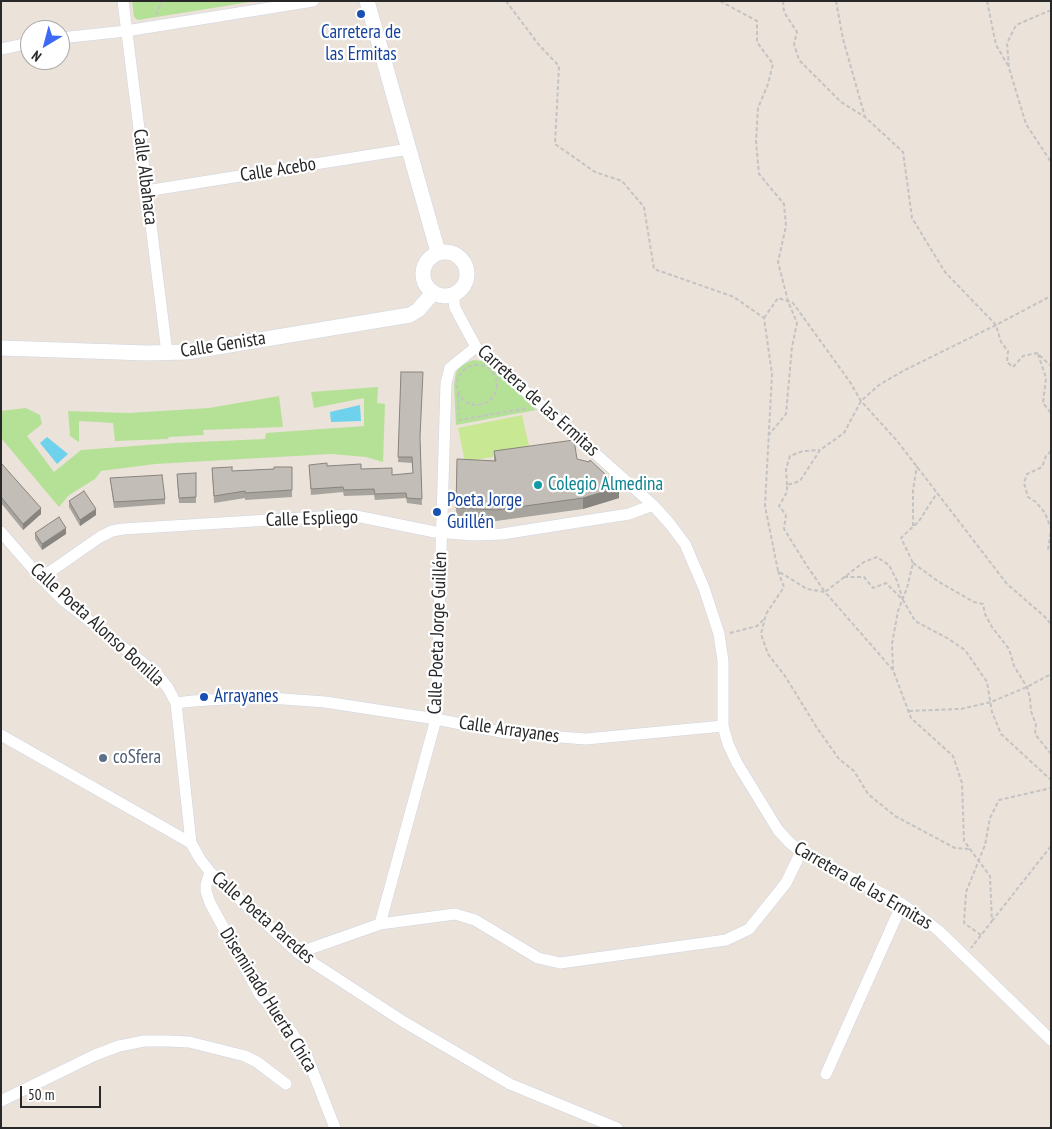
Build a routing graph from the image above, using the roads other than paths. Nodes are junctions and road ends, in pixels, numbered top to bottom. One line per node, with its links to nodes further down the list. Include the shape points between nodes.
1 (123, 1): 4 (street, Calle Albahaca)
2 (313, 1): 4 (street)
3 (367, 1): 8 (street)
4 (126, 31): 5 (street); 9 (street, Calle Albahaca)
5 (70, 37)
6 (20, 44): 7 (street)
7 (1, 49)
8 (409, 149): 9 (street, Calle Acebo); 10 (street)
9 (146, 191): 15 (street, Calle Albahaca)
10 (438, 252): 11 (street, via 426,261 423,274 424,282); 12 (street, via 452,252 467,266 464,286)
11 (433, 293): 12 (street); 15 (street, Calle Genista, via 410,315)
12 (453, 295): 13 (street, Carretera de las Ermitas, via 455,308)
13 (476, 346): 16 (street, Carretera de las Ermitas); 18 (street, Calle Poeta Jorge Guillén, via 450,368 446,383)
14 (1, 348): 15 (street, Calle Genista)
15 (167, 353)
16 (653, 504): 18 (street, Calle Espliego, via 629,514 518,532 474,535); 22 (street, Carretera de las Ermitas, via 685,544 720,636)
17 (1, 532): 19 (street, Calle Poeta Alonso Bonilla)
18 (442, 532): 19 (street, Calle Espliego, via 351,515 124,529 100,537); 21 (street, Calle Poeta Jorge Guillén)
19 (41, 578): 20 (street, Calle Poeta Alonso Bonilla, via 156,673)
20 (176, 703): 21 (street, Calle Arrayanes, via 256,698 325,702); 24 (street, Calle Poeta Alonso Bonilla)
21 (436, 719): 22 (street, Calle Arrayanes, via 506,733 586,739); 28 (street, Calle Poeta Jorge Guillén)
22 (723, 726): 25 (street, Carretera de las Ermitas, via 736,763 778,830)
23 (1, 735): 24 (street, Calle Poeta Paredes)
24 (191, 844): 26 (street, Calle Poeta Paredes)
25 (801, 852): 27 (street, Carretera de las Ermitas); 28 (street, via 786,882 749,928 726,940 560,963 538,958 475,920 455,914)
26 (210, 872): 29 (street, Calle Poeta Paredes); 34 (street, Diseminado Huerta Chica, via 206,885 210,903 260,994 306,1054)
27 (902, 904): 30 (street, Carretera de las Ermitas, via 939,931); 31 (street)
28 (380, 924): 29 (street)
29 (298, 954): 35 (street, Calle Poeta Paredes, via 404,1022 510,1084)
30 (1051, 1040)
31 (826, 1074)
32 (286, 1084): 33 (street, via 245,1056 189,1042 144,1042 119,1046 95,1055)
33 (1, 1101)
34 (335, 1128)
35 (617, 1128)

